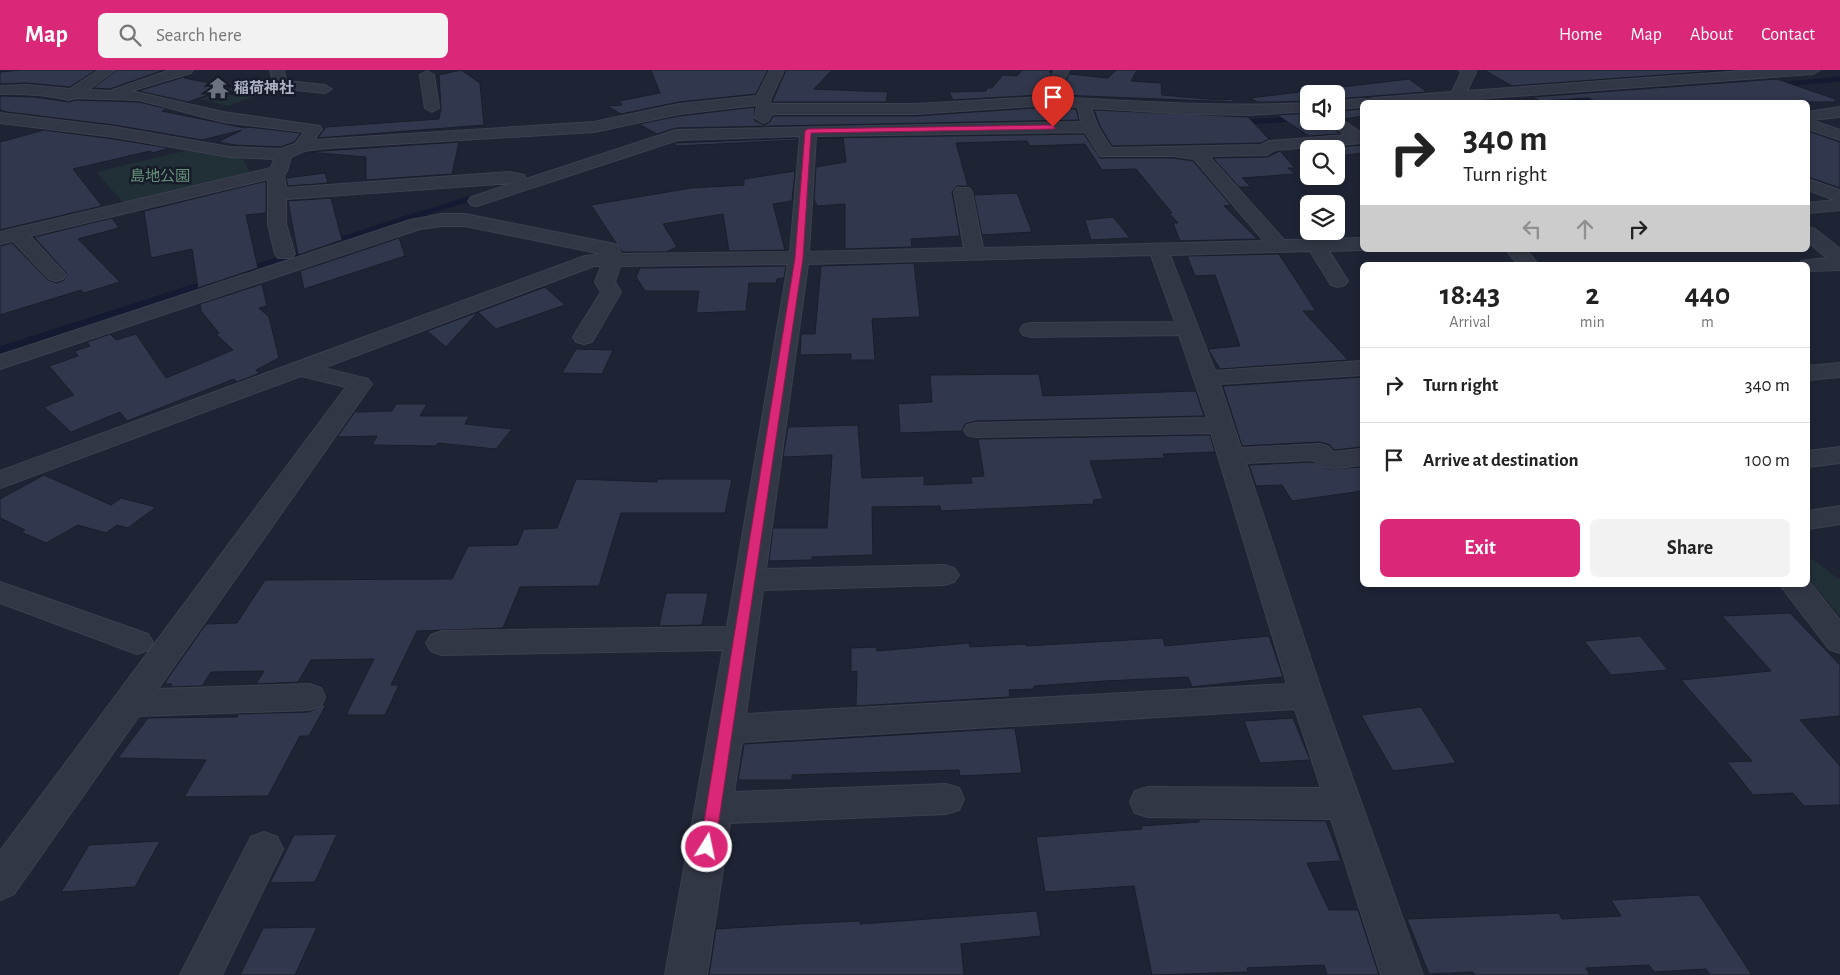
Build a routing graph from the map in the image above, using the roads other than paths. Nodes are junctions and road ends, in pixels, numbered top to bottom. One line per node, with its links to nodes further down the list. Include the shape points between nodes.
1 (108, 70): 11 (street)
2 (186, 70): 12 (street)
3 (277, 70): 9 (street, via 280,85)
4 (777, 70): 18 (street)
5 (1062, 70): 15 (street)
6 (1466, 70): 13 (street, via 1469,72)
7 (1813, 70): 13 (street)
8 (433, 72): 21 (street)
9 (325, 89)
10 (0, 90): 11 (street)
11 (74, 94): 12 (street); 24 (street)
12 (108, 95): 35 (street, via 146,97 223,117 314,129)
13 (1456, 99): 14 (street)
14 (1429, 100)
15 (1048, 101): 16 (street); 18 (street, via 907,110)
16 (1082, 103): 20 (street, via 1188,109); 29 (street)
17 (1360, 103): 19 (street)
18 (764, 104): 31 (street); 35 (street, via 679,109 594,127 563,130)
19 (1345, 104)
20 (1300, 107)
21 (432, 108)
22 (1840, 112): 23 (street)
23 (1810, 116)
24 (0, 117): 27 (street)
25 (1360, 118): 26 (street)
26 (1345, 120)
27 (47, 123): 33 (street); 37 (street)
28 (1810, 125): 34 (street)
29 (1090, 127): 32 (street); 36 (street, via 1106,153)
30 (1345, 128): 36 (street, via 1360,139 1269,146 1267,150)
31 (760, 130): 32 (street); 38 (street, via 676,135)
32 (808, 131): 56 (street)
33 (9, 134)
34 (1840, 135)
35 (302, 147): 37 (street)
36 (1192, 152): 50 (street, via 1199,155)
37 (281, 162): 41 (street); 47 (street)
38 (525, 182): 41 (street, via 509,177); 43 (street)
39 (1810, 185): 42 (street)
40 (963, 192): 54 (street)
41 (276, 194): 53 (street, via 277,224)
42 (1840, 196)
43 (477, 201)
44 (1840, 205): 45 (street)
45 (1810, 208)
46 (1810, 235): 57 (street)
47 (9, 236): 61 (street)
48 (1360, 244): 49 (street)
49 (1317, 246): 50 (street); 62 (street)
50 (1280, 247): 51 (street)
51 (1159, 250): 54 (street); 63 (street)
52 (1518, 252): 58 (street)
53 (284, 254)
54 (975, 254): 56 (street)
55 (613, 258): 56 (street); 65 (street, via 605,282 611,292); 66 (street, via 610,249 465,220 417,224); 68 (street, via 592,260)
56 (799, 258): 82 (street)
57 (1840, 259)
58 (1526, 262)
59 (1840, 264): 60 (street)
60 (1810, 265)
61 (56, 275)
62 (1338, 281)
63 (1188, 328): 64 (street); 71 (street)
64 (1031, 330)
65 (584, 337)
66 (0, 362)
67 (1360, 368): 71 (street)
68 (299, 369): 78 (street); 91 (street, via 360,384)
69 (1840, 370): 70 (street)
70 (1810, 373)
71 (1206, 378): 72 (street)
72 (1220, 425): 73 (street); 75 (street)
73 (976, 430)
74 (1840, 455): 77 (street)
75 (1230, 456): 76 (street, via 1320,452 1326,460); 89 (street)
76 (1360, 457)
77 (1810, 459)
78 (0, 480)
79 (1840, 515): 80 (street)
80 (1810, 520)
81 (944, 575): 82 (street)
82 (750, 580): 85 (street)
83 (1796, 587): 86 (street)
84 (0, 592): 87 (street)
85 (741, 638): 88 (street); 92 (street)
86 (1840, 641)
87 (137, 642)
88 (442, 643)
89 (1307, 696): 92 (street); 95 (street)
90 (309, 697): 91 (street)
91 (131, 703): 98 (street)
92 (727, 729): 96 (street)
93 (946, 799): 96 (street)
94 (1148, 802): 95 (street)
95 (1344, 804): 101 (street)
96 (714, 808): 100 (street)
97 (264, 850): 99 (street)
98 (0, 882)
99 (201, 975)
100 (686, 975)
101 (1402, 975)

